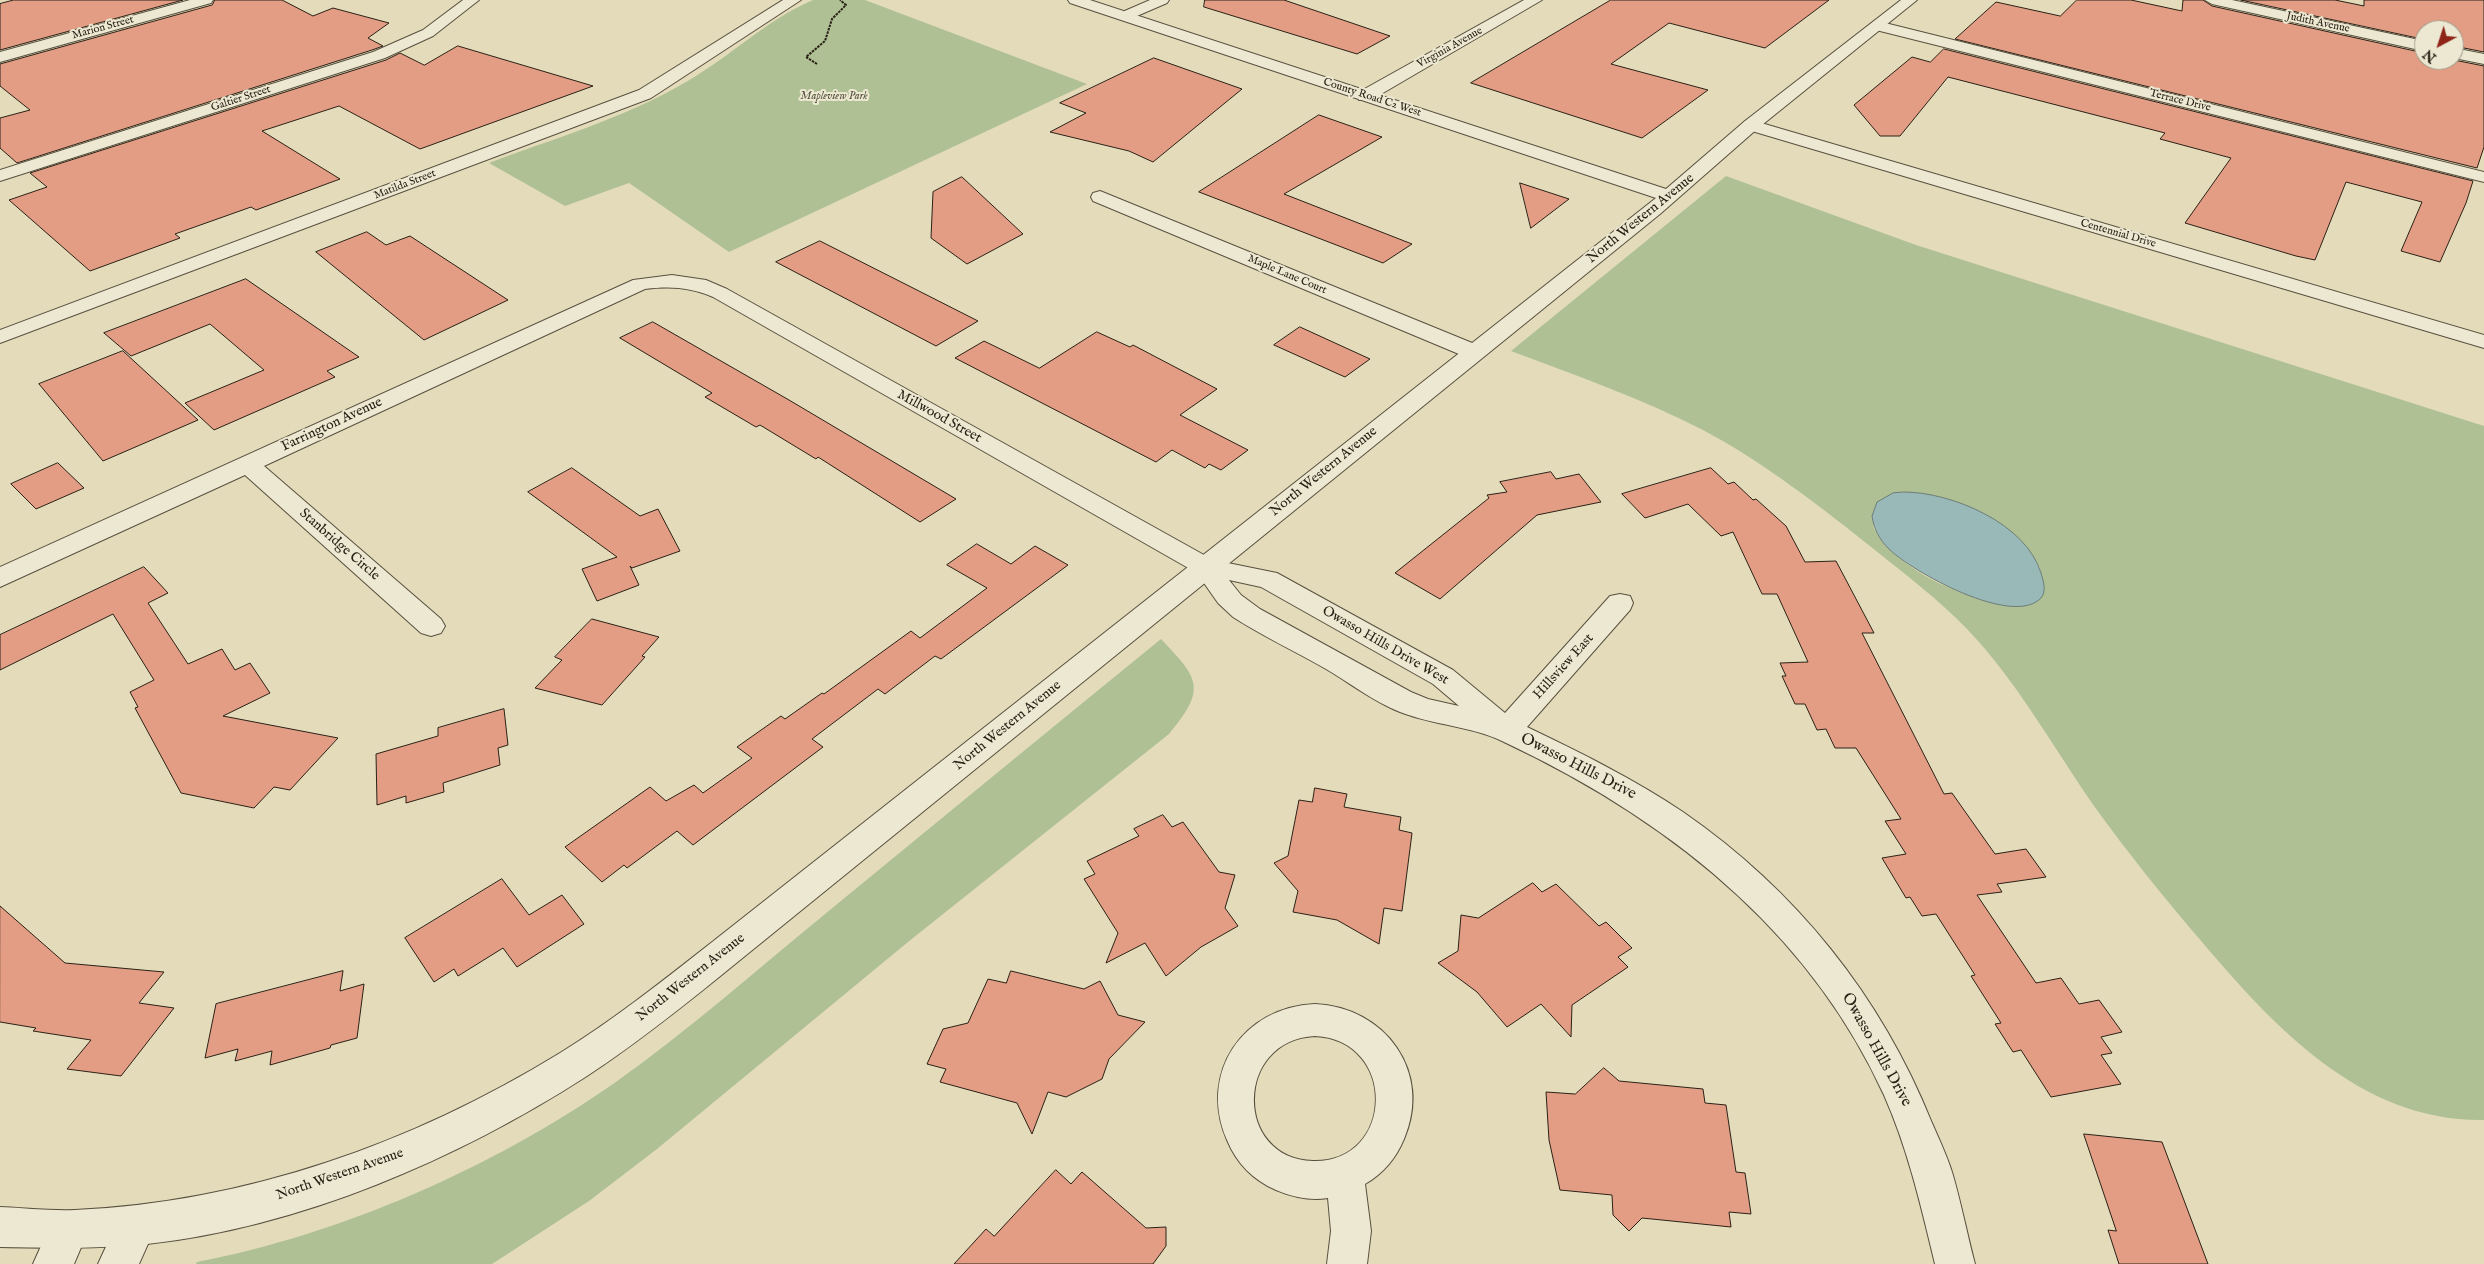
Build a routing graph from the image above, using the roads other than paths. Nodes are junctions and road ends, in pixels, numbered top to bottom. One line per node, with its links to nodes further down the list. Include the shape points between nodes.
1 (206, 0): 13 (street, Marion Street)
2 (472, 0): 17 (street, Galtier Street, via 428,33 378,55)
3 (794, 0): 22 (street, Matilda Street, via 754,23 673,80 645,94)
4 (1075, 0): 9 (street, County Road C2 West)
5 (1162, 0): 9 (street)
6 (1535, 0): 15 (street, Virginia Avenue)
7 (1910, 0): 10 (street, North Western Avenue)
8 (2212, 0): 11 (street, Judith Avenue)
9 (1125, 16): 15 (street, County Road C2 West)
10 (1877, 26): 16 (street, North Western Avenue); 18 (street, Terrace Drive)
11 (2414, 44)
12 (2464, 55): 14 (street)
13 (0, 57)
14 (2484, 59)
15 (1365, 96): 19 (street, County Road C2 West)
16 (1751, 125): 19 (street, North Western Avenue); 23 (street, Centennial Drive)
17 (0, 176)
18 (2484, 177)
19 (1670, 196): 24 (street, North Western Avenue)
20 (1100, 197): 24 (street, Maple Lane Court)
21 (667, 280): 25 (street, Farrington Avenue, via 640,284); 26 (street, Millwood Street, via 697,282 720,293)
22 (0, 337)
23 (2484, 342)
24 (1474, 352): 26 (street, North Western Avenue)
25 (247, 464): 27 (street, Farrington Avenue); 29 (street, Stanbridge Circle)
26 (1206, 567): 30 (street, Owasso Hills Drive West, via 1268,579 1443,677); 30 (street, via 1236,605 1413,706); 32 (street, North Western Avenue, via 690,980 573,1065 490,1113 394,1158 264,1201)
27 (0, 578)
28 (1620, 603): 30 (street, Hillsview East)
29 (431, 626)
30 (1507, 730): 37 (street, Owasso Hills Drive, via 1622,788 1678,824 1744,877 1804,938 1854,1007 1904,1098 1935,1181)
31 (1345, 1174): 31 (street, via 1363,1166 1389,1140 1398,1104 1396,1086 1389,1069 1380,1054 1351,1031 1315,1022 1280,1028 1252,1047 1236,1075 1233,1092 1238,1125 1259,1155 1290,1174 1308,1178); 36 (street, via 1351,1231)
32 (136, 1226): 34 (street, North Western Avenue); 35 (street)
33 (0, 1228): 34 (street, North Western Avenue)
34 (60, 1247)
35 (118, 1264)
36 (1347, 1264)
37 (1955, 1264)

